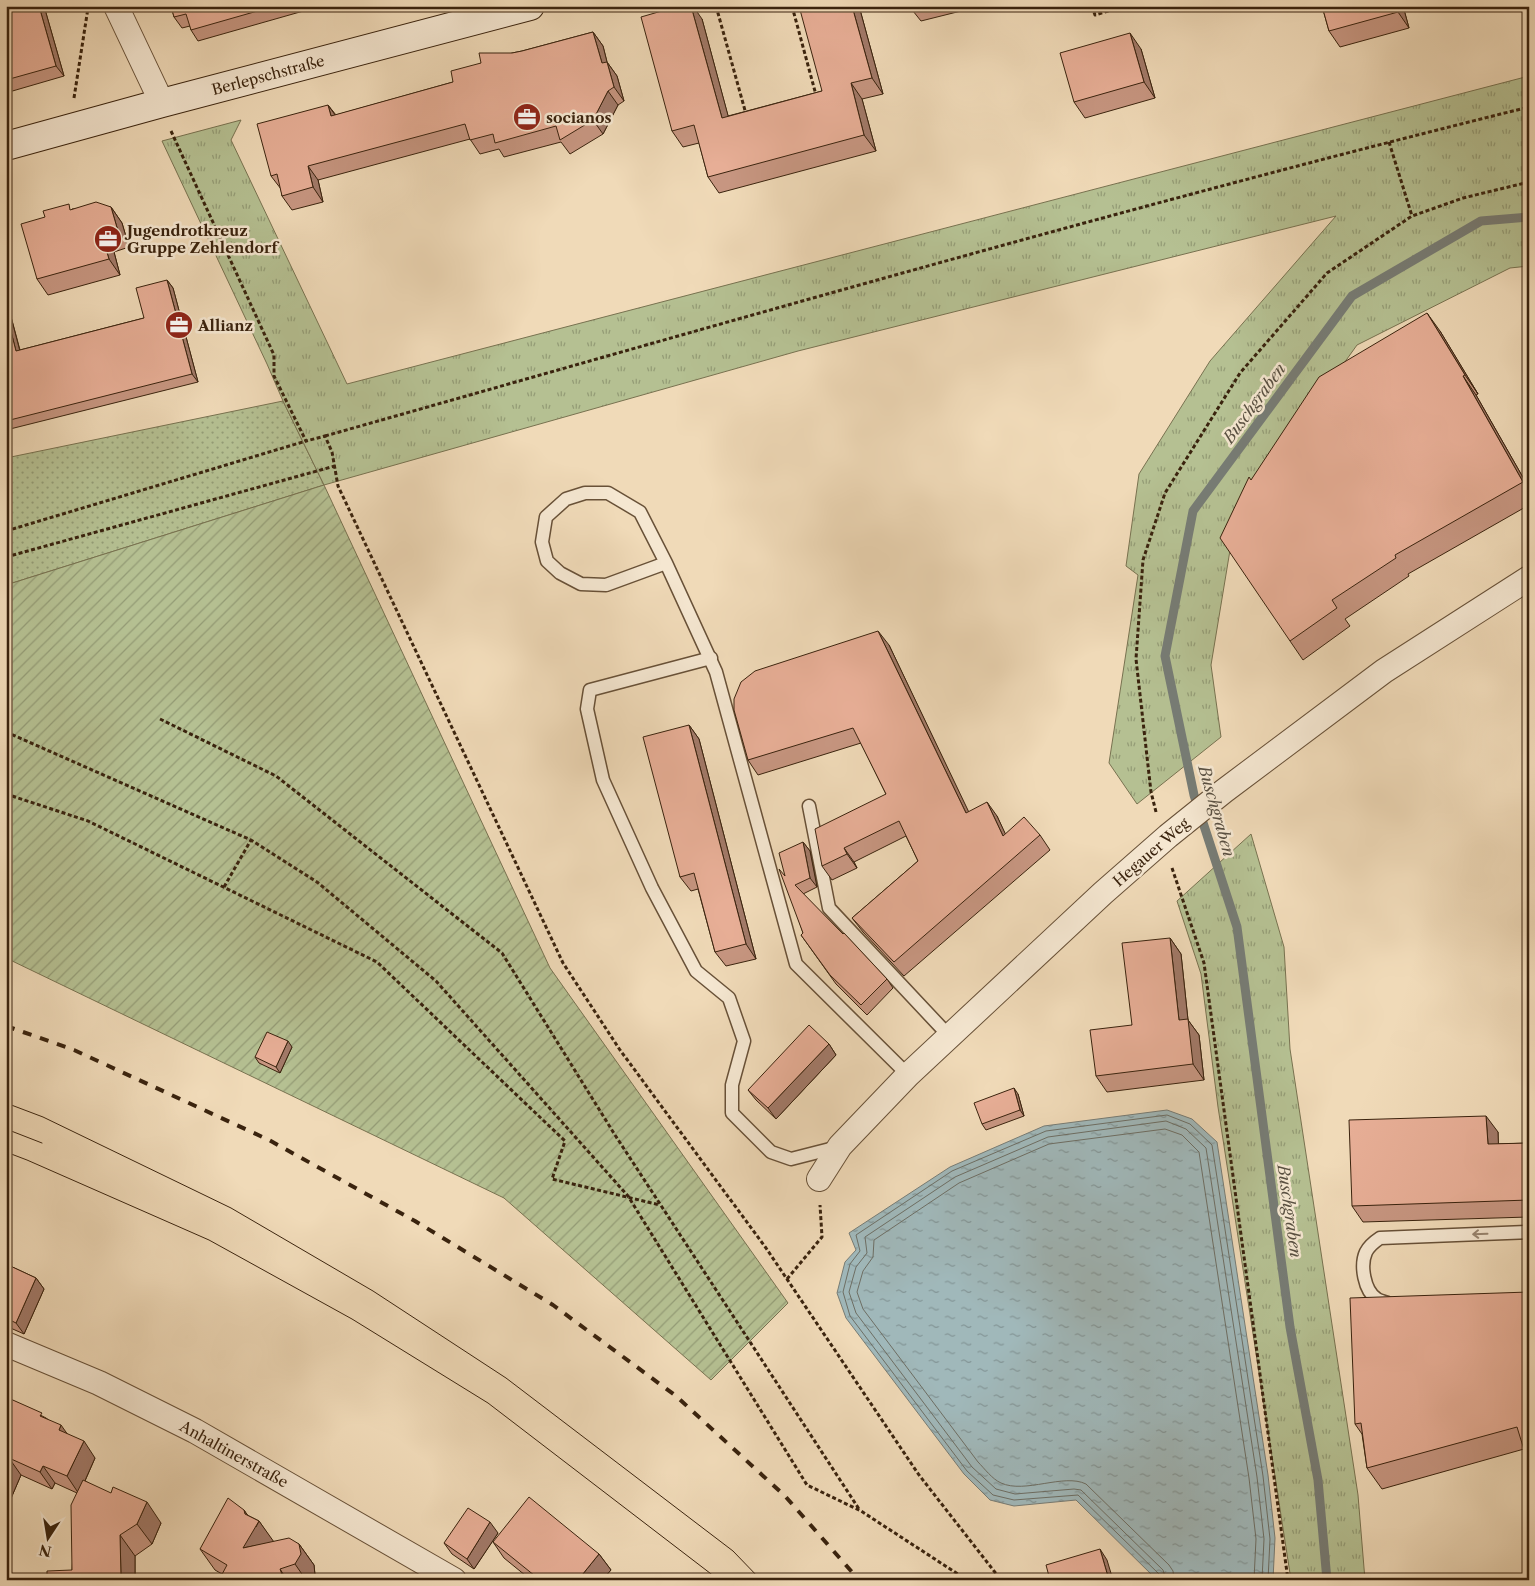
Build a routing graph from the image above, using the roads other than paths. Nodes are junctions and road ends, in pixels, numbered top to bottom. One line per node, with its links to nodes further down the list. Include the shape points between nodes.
1 (116, 6): 3 (street)
2 (525, 7): 3 (street, Berlepschstraße)
3 (162, 103): 4 (street, Berlepschstraße)
4 (6, 146)
5 (666, 563): 5 (lane, via 640,512 608,493 586,493 566,499 546,517 542,542 547,561 580,584 606,585); 7 (lane)
6 (1529, 578): 9 (street, Hegauer Weg, via 1384,671 1224,791 1103,893)
7 (711, 658): 10 (lane, via 796,964); 11 (lane, via 590,690 587,709 603,780 652,888 696,971 729,998 744,1041 732,1085 732,1113 771,1152 792,1160)
8 (809, 806): 9 (lane, via 829,908)
9 (950, 1037): 10 (street, Hegauer Weg)
10 (908, 1075): 11 (street, Hegauer Weg)
11 (840, 1146): 12 (street, Hegauer Weg)
12 (819, 1179)
13 (1529, 1232): 14 (lane, one-way to 14, via 1380,1238 1365,1254 1365,1279 1369,1291 1377,1299)
14 (1398, 1303)
15 (6, 1344): 16 (street, Anhaltinerstraße, via 99,1383 195,1431)
16 (441, 1576)

